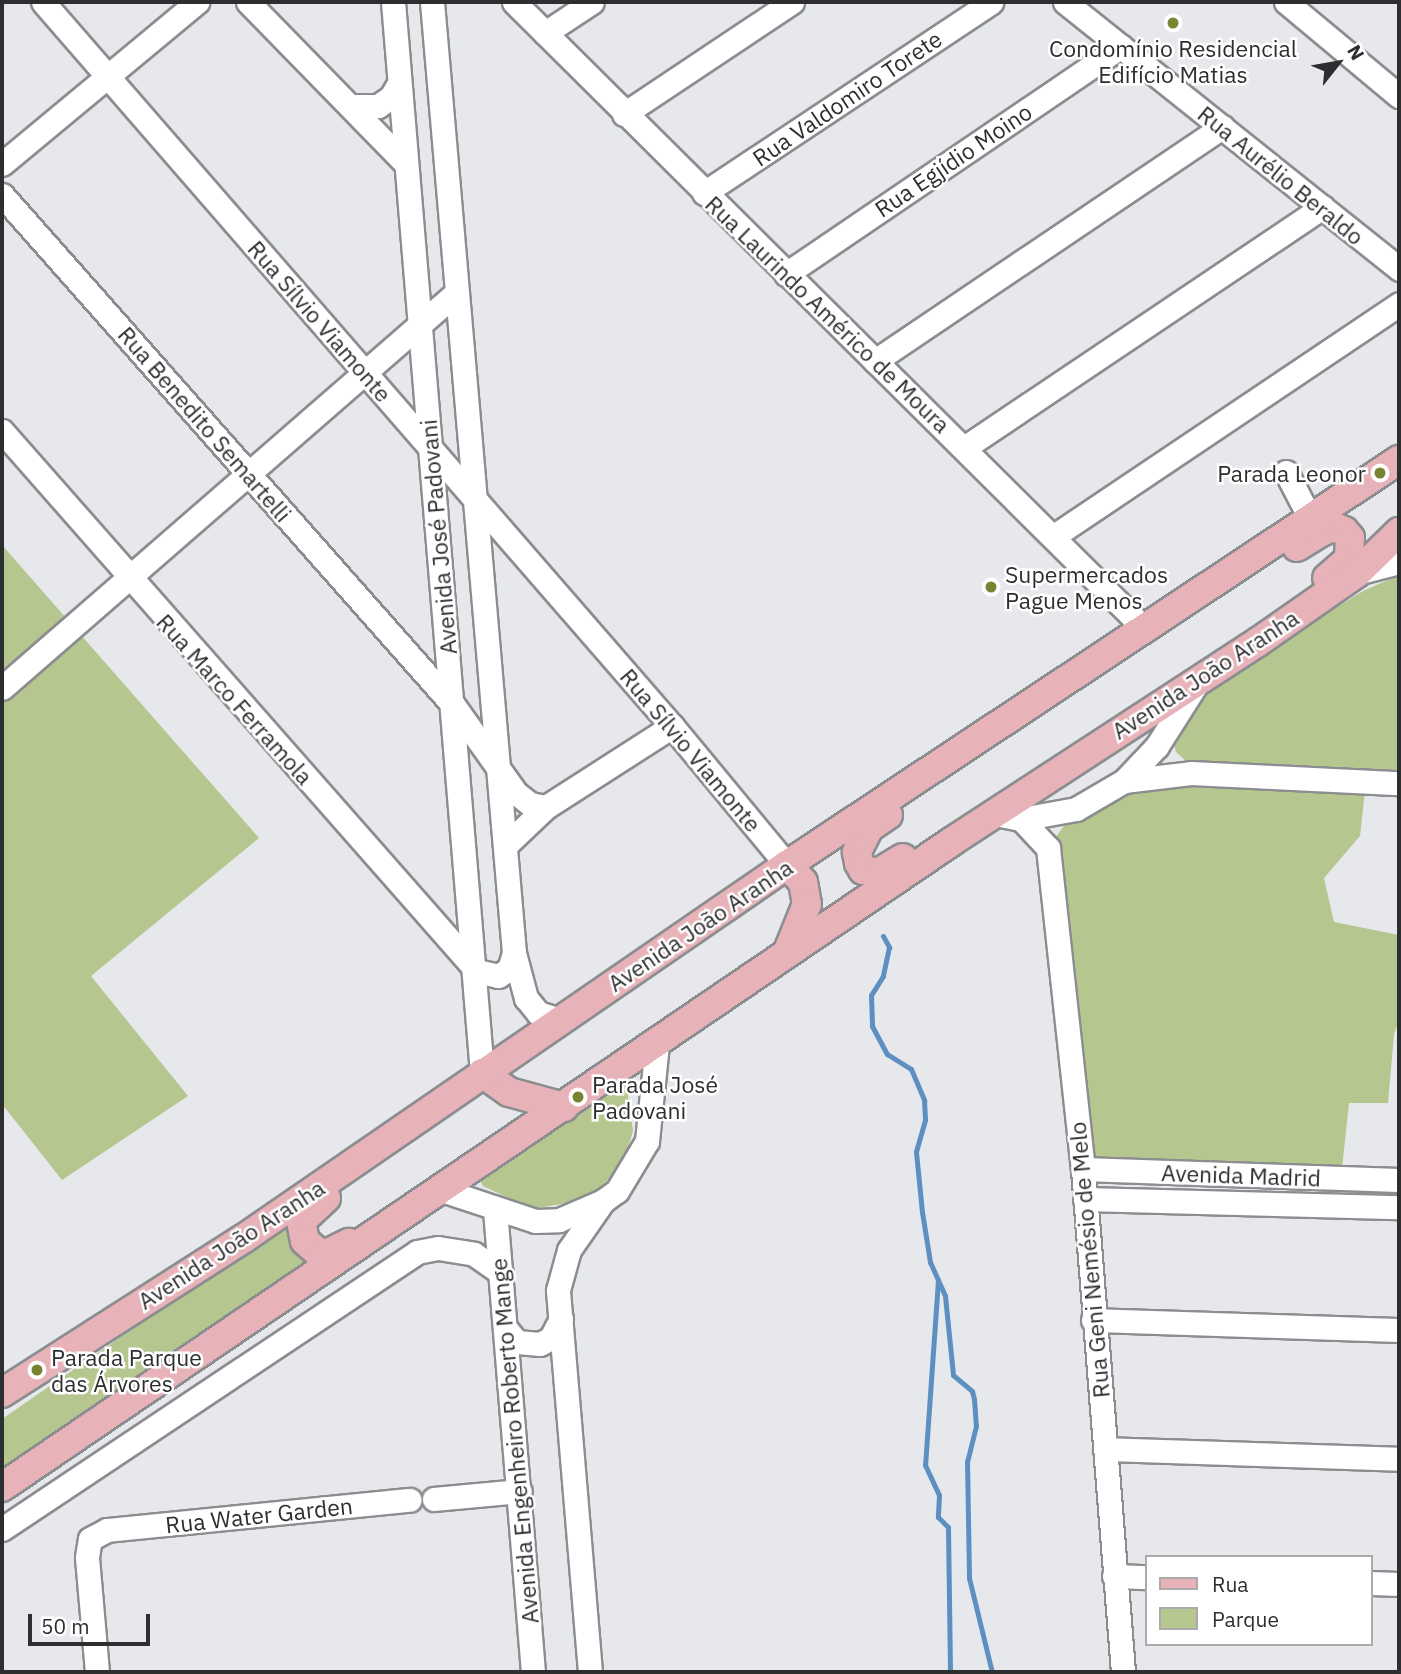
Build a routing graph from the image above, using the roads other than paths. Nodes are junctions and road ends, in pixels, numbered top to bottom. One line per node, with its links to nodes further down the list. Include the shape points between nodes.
1 (43, 2): 14 (street, Rua Sílvio Viamonte)
2 (197, 2): 14 (street)
3 (393, 2): 15 (street, Avenida José Padovani)
4 (432, 2): 27 (street, Avenida José Padovani)
5 (514, 2): 12 (street, Rua Laurindo Américo de Moura)
6 (592, 2): 12 (street)
7 (792, 2): 18 (street)
8 (991, 2): 22 (street, Rua Valdomiro Torete)
9 (1065, 2): 13 (street, Rua Aurélio Beraldo)
10 (1286, 2): 16 (street)
11 (258, 6): 17 (street)
12 (545, 33): 18 (street, Rua Laurindo Américo de Moura)
13 (1121, 46): 19 (street, Rua Aurélio Beraldo); 26 (street, Rua Egjídio Moino)
14 (106, 75): 21 (street); 31 (street, Rua Sílvio Viamonte)
15 (399, 83): 17 (street, via 391,97 378,106); 20 (street, Avenida José Padovani)
16 (1399, 96)
17 (351, 106): 20 (street)
18 (624, 114): 22 (street, Rua Laurindo Américo de Moura)
19 (1222, 127): 24 (street, Rua Aurélio Beraldo); 30 (street)
20 (405, 163): 29 (street, Avenida José Padovani)
21 (2, 164)
22 (704, 193): 26 (street, Rua Laurindo Américo de Moura)
23 (2, 195): 36 (street, Rua Benedito Semartelli)
24 (1322, 207): 25 (street, Rua Aurélio Beraldo); 34 (street)
25 (1399, 269)
26 (786, 274): 30 (street, Rua Laurindo Américo de Moura)
27 (456, 293): 29 (street); 38 (street, Avenida José Padovani)
28 (1399, 304): 41 (street)
29 (419, 328): 31 (street); 33 (street, Avenida José Padovani)
30 (875, 361): 34 (street, Rua Laurindo Américo de Moura)
31 (363, 370): 33 (street, Rua Sílvio Viamonte); 36 (street)
32 (2, 432): 45 (street, Rua Marco Ferramola)
33 (431, 446): 38 (street, Rua Sílvio Viamonte); 47 (street, Avenida José Padovani)
34 (964, 448): 41 (street, Rua Laurindo Américo de Moura)
35 (1399, 460): 39 (main road, Avenida João Aranha)
36 (247, 472): 45 (street); 49 (street, Rua Benedito Semartelli)
37 (1286, 472): 39 (street)
38 (476, 501): 53 (street, Rua Sílvio Viamonte); 56 (street, Avenida José Padovani)
39 (1310, 518): 42 (main road, Avenida João Aranha)
40 (1399, 532): 44 (main road, Avenida João Aranha)
41 (1054, 536): 46 (street, Rua Laurindo Américo de Moura)
42 (1244, 559): 46 (main road, Avenida João Aranha); 48 (main road, via 1281,557 1335,527 1350,538 1345,565 1266,620)
43 (1399, 562): 44 (street)
44 (1357, 573): 48 (main road, Avenida João Aranha)
45 (130, 582): 51 (street); 69 (street, Rua Marco Ferramola)
46 (1142, 626): 55 (main road, Avenida João Aranha)
47 (447, 634): 49 (street, via 428,651); 52 (street, Avenida José Padovani)
48 (1258, 642): 50 (main road, Avenida João Aranha)
49 (407, 653): 52 (street, Rua Benedito Semartelli)
50 (1201, 676): 54 (street); 62 (main road, Avenida João Aranha)
51 (2, 688)
52 (454, 706): 56 (street, Rua Benedito Semartelli); 69 (street, Avenida José Padovani)
53 (672, 726): 60 (street); 66 (street, Rua Sílvio Viamonte)
54 (1157, 746): 57 (street); 58 (street)
55 (965, 749): 63 (main road, via 954,770 869,828 857,852 863,870 878,873 929,844); 66 (main road, Avenida João Aranha)
56 (500, 766): 60 (street, Rua Benedito Semartelli, via 516,793 530,804); 64 (street, Avenida José Padovani)
57 (1191, 773): 58 (street); 59 (street)
58 (1124, 781): 61 (street)
59 (1399, 783)
60 (546, 807): 64 (street)
61 (1076, 809): 62 (street); 65 (street)
62 (1008, 816): 63 (main road, Avenida João Aranha); 65 (street)
63 (951, 842): 68 (main road, Avenida João Aranha)
64 (505, 846): 67 (street, Avenida José Padovani)
65 (1048, 848): 75 (street, Rua Geni Nemésio de Melo)
66 (787, 865): 68 (main road, via 803,882 807,905); 70 (main road, Avenida João Aranha)
67 (514, 953): 69 (street, via 509,969 498,976 488,977); 70 (street, Avenida José Padovani, via 526,998 538,1013)
68 (787, 954): 71 (main road, Avenida João Aranha)
69 (473, 962): 72 (street, Avenida José Padovani)
70 (559, 1020): 72 (main road, Avenida João Aranha)
71 (657, 1044): 74 (main road, Avenida João Aranha); 79 (street, via 647,1141 617,1191)
72 (482, 1073): 73 (main road, Avenida João Aranha); 74 (main road, via 509,1092)
73 (447, 1097): 82 (main road, via 441,1120 309,1209 300,1228 309,1248 322,1256 383,1221); 88 (main road, Avenida João Aranha, via 243,1239)
74 (564, 1107): 77 (main road, Avenida João Aranha)
75 (1083, 1169): 76 (street, Avenida Madrid); 78 (street, Rua Geni Nemésio de Melo)
76 (1399, 1180)
77 (442, 1190): 81 (street); 82 (main road, Avenida João Aranha)
78 (1085, 1199): 80 (street, Avenida Madrid); 85 (street, Rua Geni Nemésio de Melo)
79 (603, 1201): 81 (street, via 559,1220 535,1221); 84 (street, via 584,1224 561,1270)
80 (1399, 1207)
81 (495, 1210): 83 (street, Avenida Engenheiro Roberto Mange)
82 (400, 1218): 91 (main road, Avenida João Aranha)
83 (501, 1273): 86 (street, Avenida Engenheiro Roberto Mange); 95 (street, via 474,1254 438,1248 417,1252)
84 (561, 1318): 86 (street, via 551,1338 540,1344 517,1342); 102 (street)
85 (1093, 1320): 87 (street); 89 (street, Rua Geni Nemésio de Melo)
86 (506, 1329): 92 (street, Avenida Engenheiro Roberto Mange)
87 (1399, 1330)
88 (2, 1393)
89 (1105, 1449): 90 (street); 96 (street, Rua Geni Nemésio de Melo)
90 (1399, 1459)
91 (2, 1487)
92 (520, 1491): 93 (street); 101 (street, Avenida Engenheiro Roberto Mange)
93 (435, 1499)
94 (410, 1500): 100 (street, Rua Water Garden, via 107,1530 90,1539 87,1557)
95 (2, 1529)
96 (1114, 1576): 97 (street); 103 (street, Rua Geni Nemésio de Melo)
97 (1146, 1577)
98 (1373, 1583): 99 (street)
99 (1399, 1584)
100 (97, 1672)
101 (533, 1672)
102 (590, 1672)
103 (1123, 1672)

